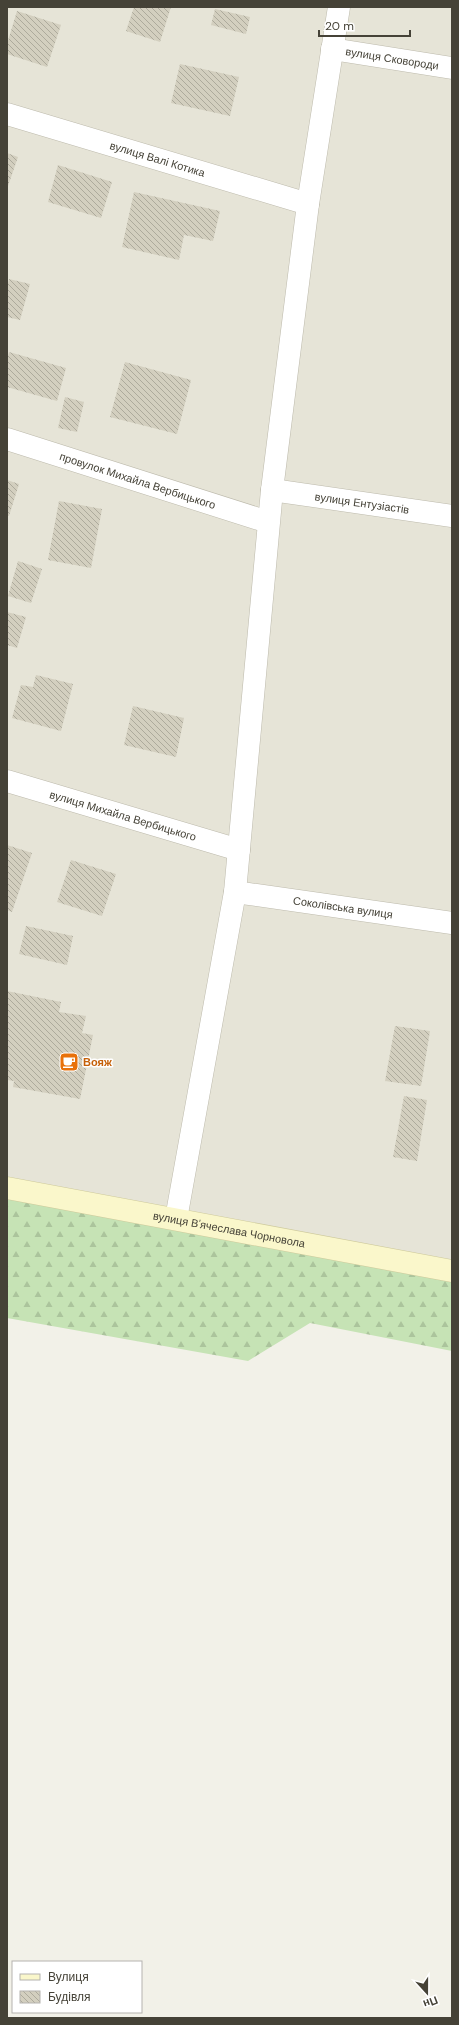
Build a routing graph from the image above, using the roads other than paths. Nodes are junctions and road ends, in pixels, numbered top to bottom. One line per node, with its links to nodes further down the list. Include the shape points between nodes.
1 (339, 7): 2 (street)
2 (332, 49): 3 (street, вулиця Сковороди); 5 (street)
3 (452, 68)
4 (7, 114): 5 (street, вулиця Валі Котика)
5 (308, 204): 7 (street)
6 (7, 439): 9 (street, провулок Михайла Вербицького)
7 (272, 490): 8 (street, вулиця Ентузіастів); 9 (street)
8 (452, 516)
9 (268, 522): 11 (street)
10 (7, 781): 11 (street, вулиця Михайла Вербицького)
11 (239, 850): 12 (street)
12 (235, 892): 13 (street, Соколівська вулиця); 15 (street)
13 (452, 924)
14 (7, 1188): 15 (street, вулиця В'ячеслава Чорновола)
15 (176, 1219): 16 (street, вулиця В'ячеслава Чорновола)
16 (452, 1271)

